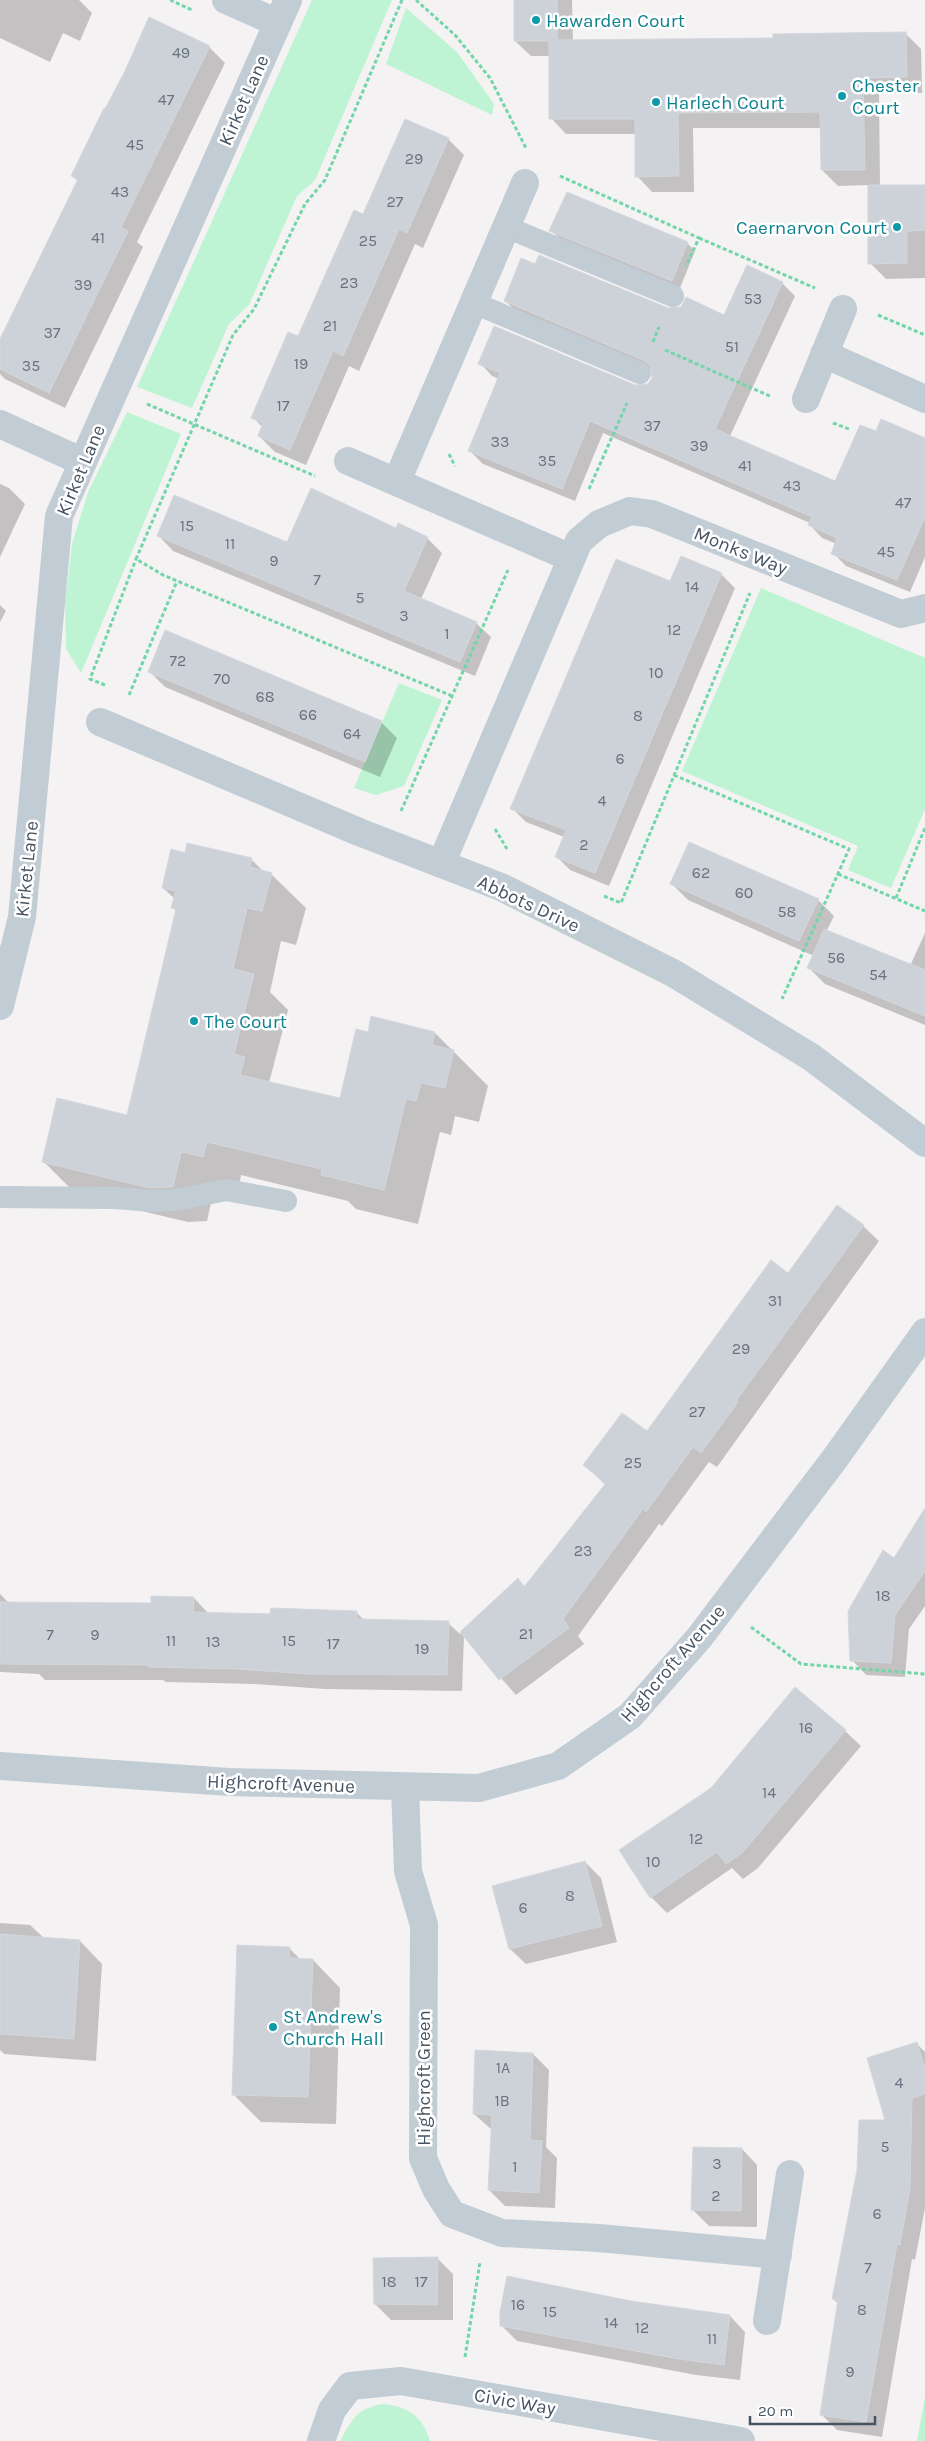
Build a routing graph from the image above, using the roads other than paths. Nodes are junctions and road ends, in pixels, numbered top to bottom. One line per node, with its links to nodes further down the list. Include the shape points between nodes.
1 (226, 0): 2 (street)
2 (283, 12): 14 (street, Kirket Lane)
3 (525, 183): 4 (street)
4 (506, 227): 5 (lane); 6 (street)
5 (673, 296)
6 (474, 303): 9 (lane); 15 (street)
7 (843, 309): 8 (street)
8 (824, 354): 10 (street); 11 (street)
9 (640, 372)
10 (806, 399)
11 (925, 399)
12 (0, 424): 14 (street)
13 (348, 461): 15 (street)
14 (83, 462): 20 (street, Kirket Lane, via 59,516 22,917)
15 (397, 481): 16 (street)
16 (571, 558): 17 (street, Monks Way, via 579,541 599,524 630,511 652,514 901,614); 19 (street, Monks Way)
17 (925, 608)
18 (100, 722): 19 (street, Abbots Drive)
19 (441, 864): 21 (street, Abbots Drive, via 501,887 673,973 811,1057)
20 (0, 1006)
21 (925, 1143)
22 (0, 1197): 23 (lane, via 153,1201 226,1190)
23 (286, 1201)
24 (925, 1332): 26 (street, Highcroft Avenue, via 836,1457 699,1638 630,1716 558,1766 478,1788)
25 (0, 1766): 26 (street, Highcroft Avenue, via 229,1782)
26 (405, 1787): 28 (street, Highcroft Green, via 408,1871 424,1925 423,2158 452,2214 502,2233 599,2238)
27 (790, 2174): 28 (street)
28 (778, 2255): 29 (street)
29 (768, 2321)
30 (321, 2441): 31 (street, Civic Way, via 332,2410 350,2386 401,2381)
31 (741, 2441)

